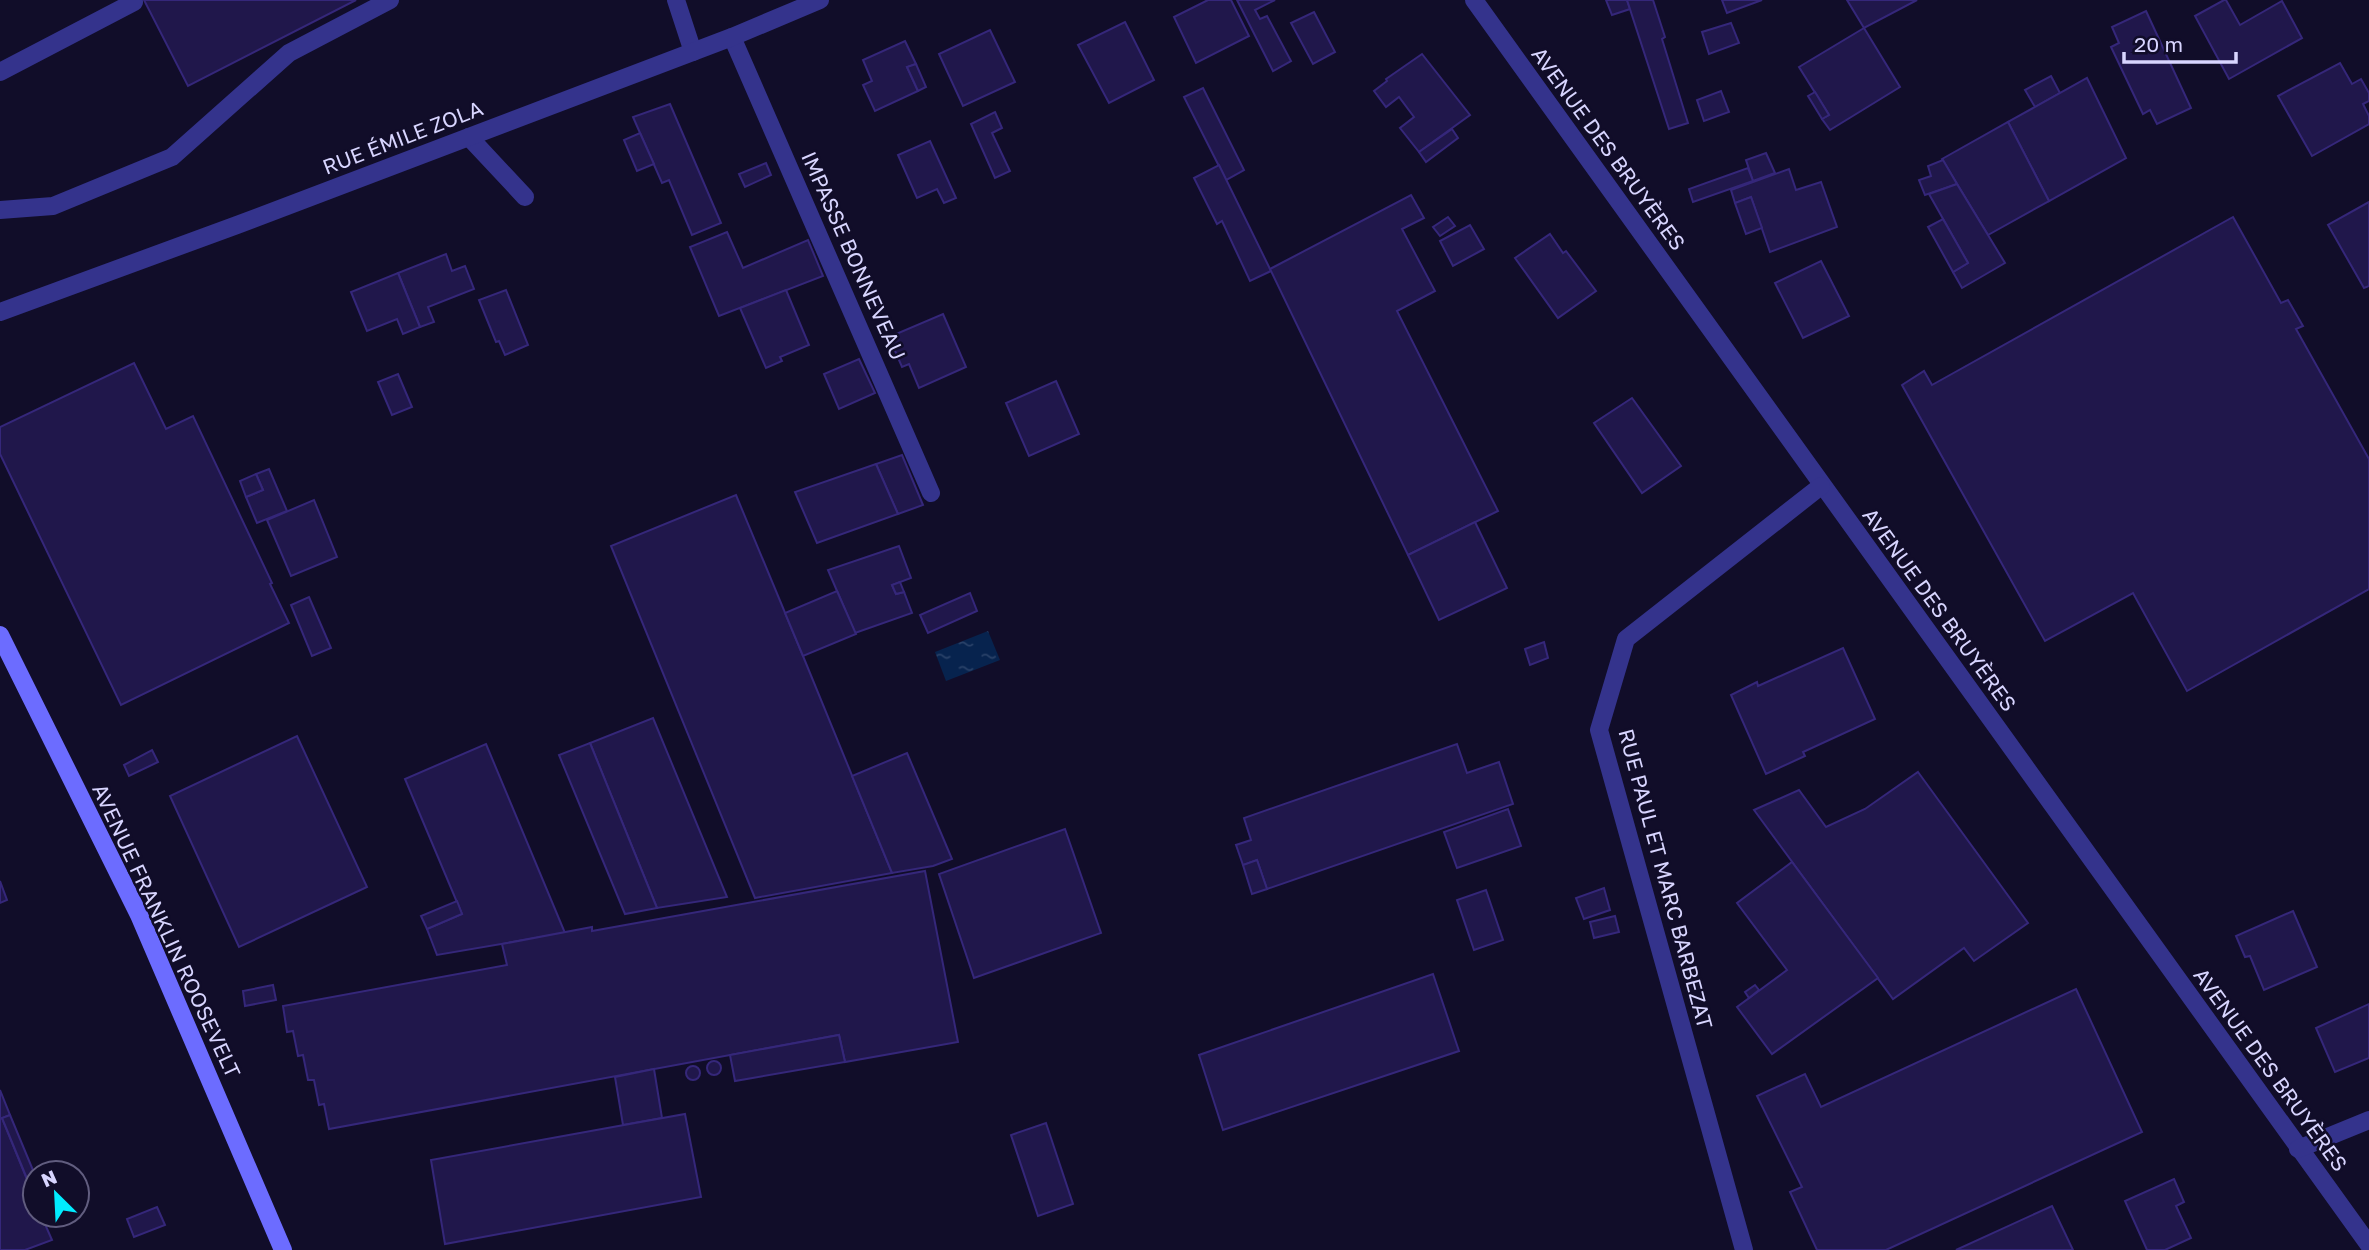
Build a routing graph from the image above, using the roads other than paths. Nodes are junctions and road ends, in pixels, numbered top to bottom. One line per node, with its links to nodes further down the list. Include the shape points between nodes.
1 (390, 0): 12 (street, via 289,53 172,157 53,206)
2 (676, 0): 8 (street)
3 (820, 0): 6 (street, RUE ÉMILE ZOLA)
4 (1474, 0): 14 (street, AVENUE DES BRUYÈRES)
5 (134, 2): 9 (street)
6 (798, 4): 7 (street, RUE ÉMILE ZOLA)
7 (732, 37): 8 (street, RUE ÉMILE ZOLA); 15 (street, IMPASSE BONNEVEAU)
8 (693, 52): 10 (street, RUE ÉMILE ZOLA)
9 (0, 72)
10 (469, 137): 11 (street); 13 (street, RUE ÉMILE ZOLA)
11 (524, 197)
12 (0, 209)
13 (0, 312)
14 (1821, 486): 18 (street, AVENUE DES BRUYÈRES); 21 (street, RUE PAUL ET MARC BARBEZAT, via 1626,639 1599,730)
15 (931, 494)
16 (0, 635): 20 (street, AVENUE FRANKLIN ROOSEVELT, via 139,915)
17 (2369, 1120): 18 (street)
18 (2298, 1149): 19 (street, AVENUE DES BRUYÈRES)
19 (2369, 1245)
20 (283, 1250)
21 (1744, 1250)

